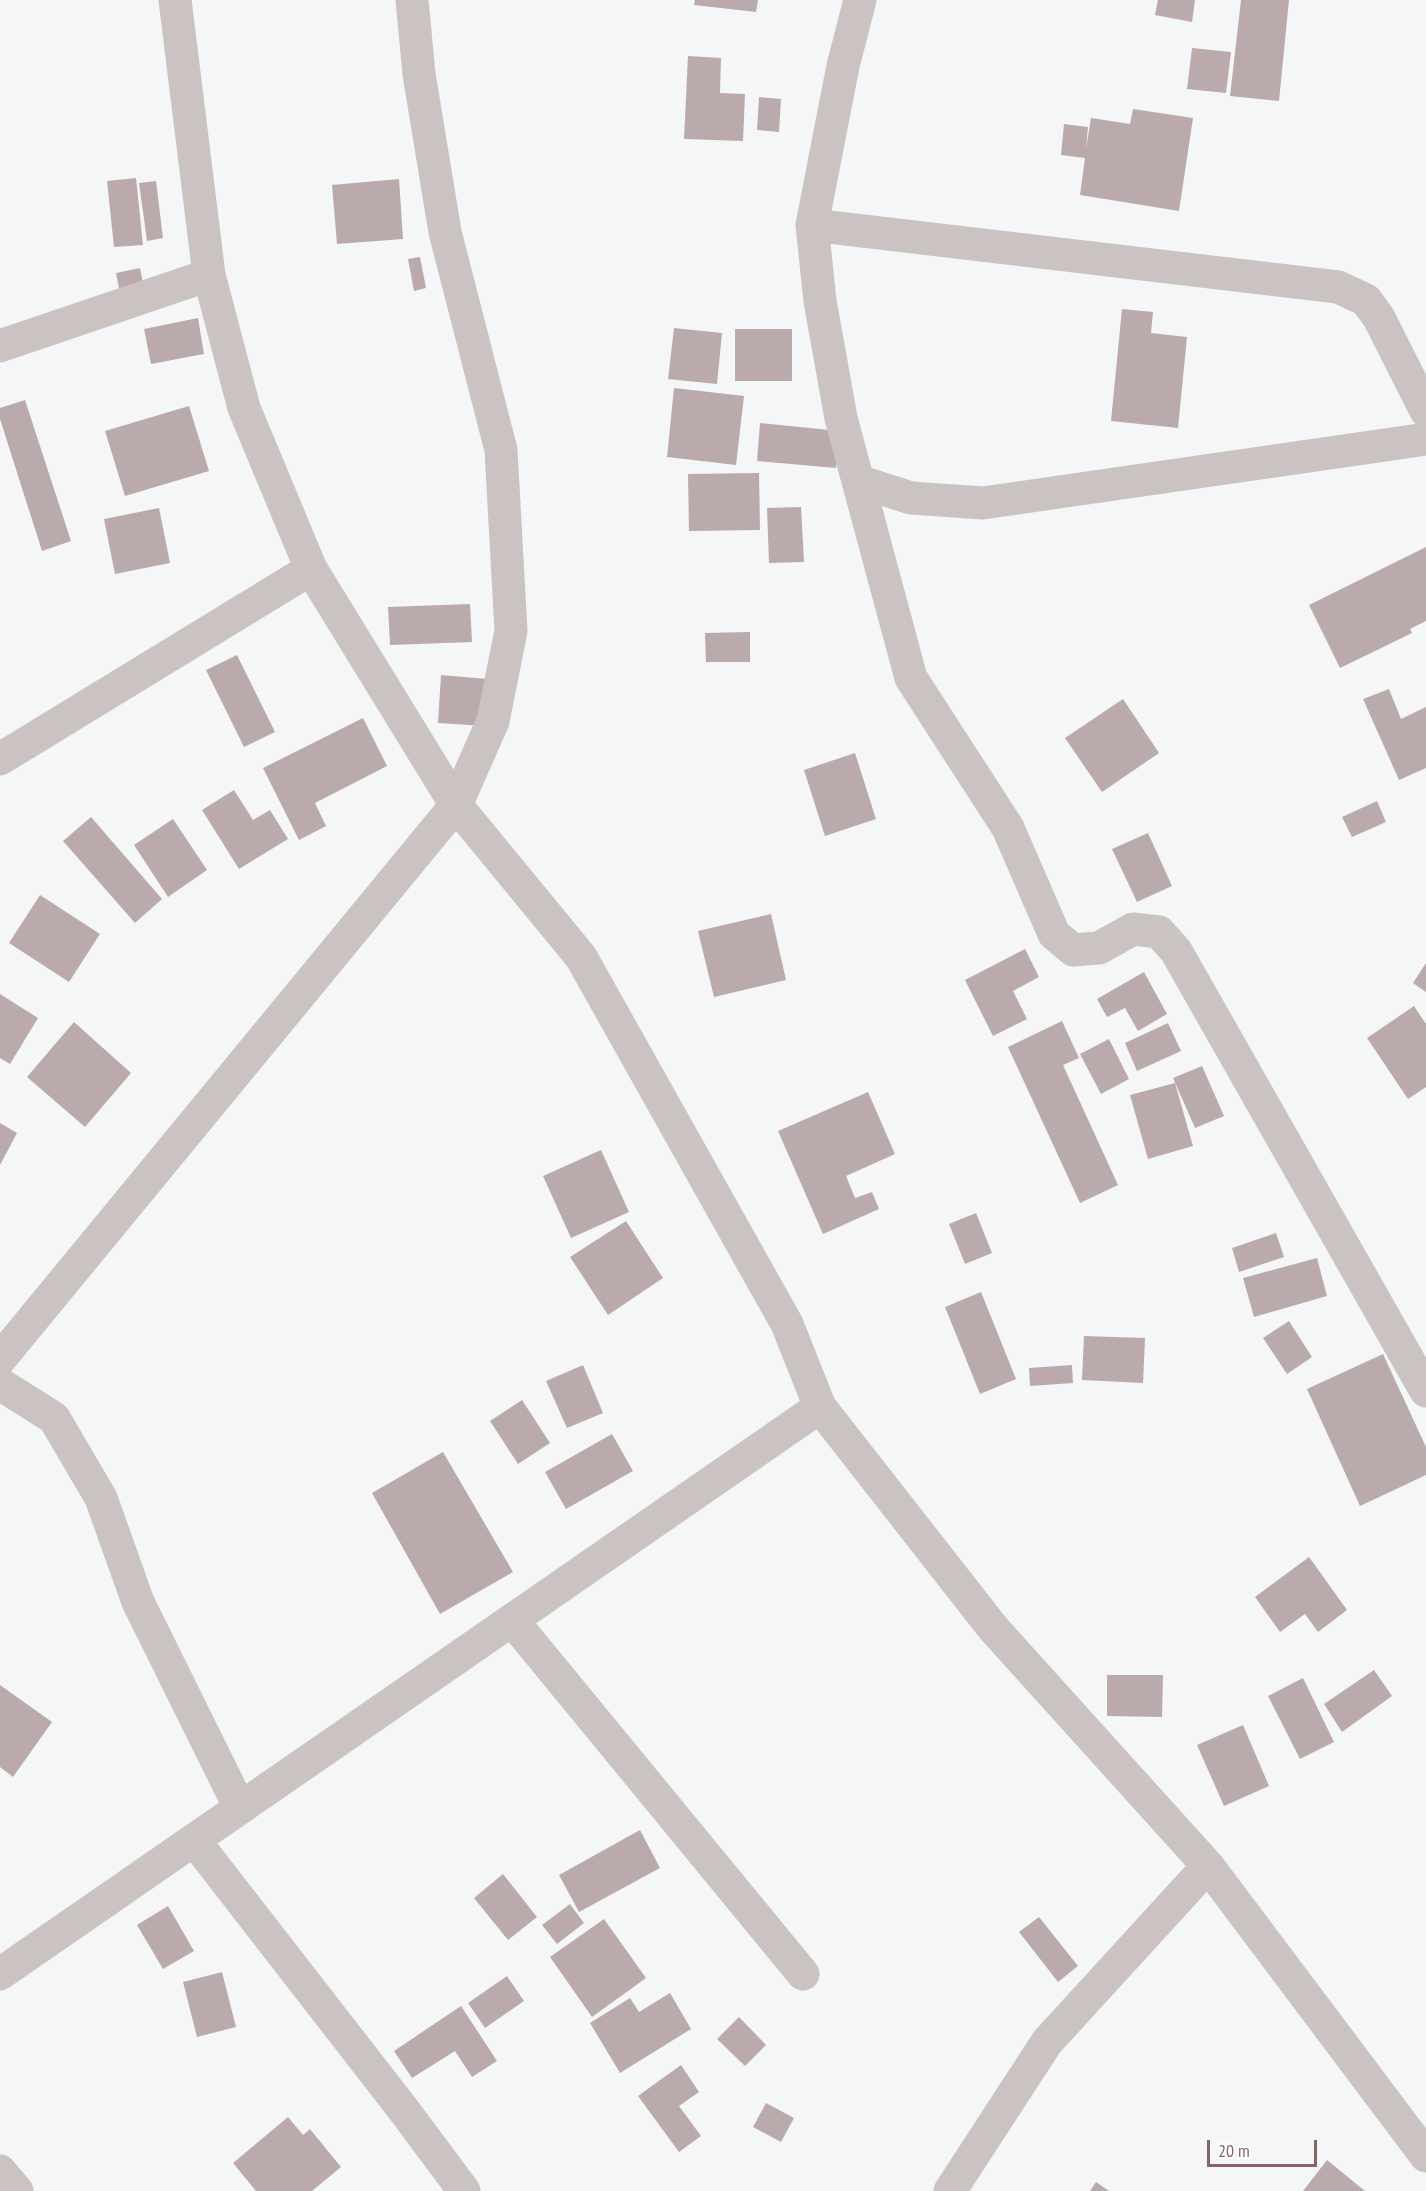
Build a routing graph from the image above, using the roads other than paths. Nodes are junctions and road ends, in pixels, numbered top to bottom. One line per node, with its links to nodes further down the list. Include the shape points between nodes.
1 (175, 0): 5 (street)
2 (412, 0): 12 (street, via 419,74 445,232 501,450 505,518 511,631 494,721)
3 (860, 0): 4 (street, via 843,66)
4 (813, 225): 7 (street, via 1338,287 1366,300 1379,318); 9 (street, via 819,301 841,418)
5 (209, 275): 6 (street); 10 (street, via 244,408)
6 (0, 346)
7 (1426, 411)
8 (1426, 439): 9 (street, via 983,503 911,498)
9 (858, 481): 15 (street, via 911,678 1008,828 1053,934 1073,950 1099,948 1133,929 1159,932 1176,951)
10 (311, 569): 11 (street); 12 (street)
11 (0, 759)
12 (456, 805): 13 (street); 16 (street, via 581,957 787,1324)
13 (0, 1359)
14 (0, 1384): 18 (street, via 54,1418 101,1498 138,1602)
15 (1426, 1391)
16 (820, 1407): 17 (street); 20 (street, via 993,1628)
17 (512, 1620): 18 (street); 22 (street)
18 (240, 1808): 19 (street)
19 (194, 1840): 21 (street); 26 (street)
20 (1208, 1866): 23 (street); 27 (street, via 1047,2042)
21 (0, 1974)
22 (803, 1974)
23 (1426, 2156)
24 (0, 2171): 25 (street)
25 (17, 2191)
26 (464, 2191)
27 (950, 2191)

